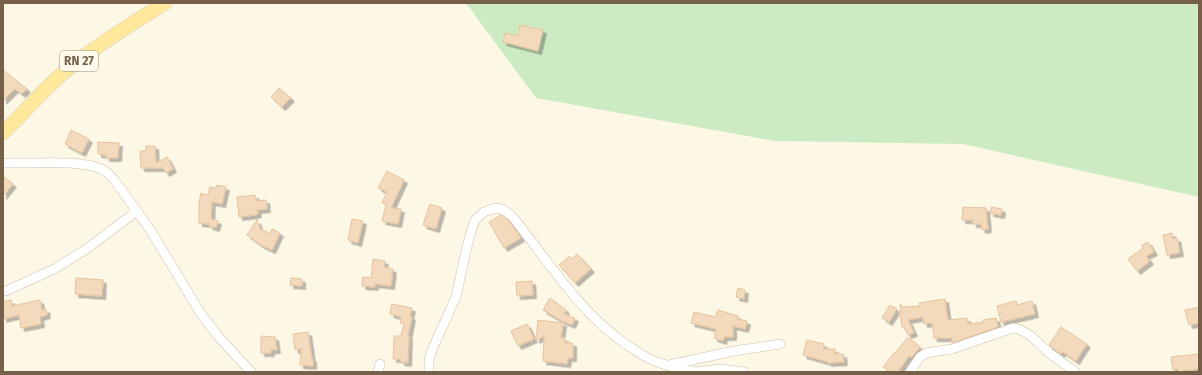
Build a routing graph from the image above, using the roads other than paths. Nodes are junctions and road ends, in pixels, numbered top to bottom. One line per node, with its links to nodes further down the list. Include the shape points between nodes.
1 (165, 3): 2 (main road, RN 27, via 88,53 61,75)
2 (3, 133)
3 (3, 163): 4 (street, via 83,164 102,169 115,181)
4 (136, 211): 5 (street, via 85,250 54,269); 8 (street, via 201,314)
5 (6, 291)
6 (780, 344): 7 (street)
7 (666, 365): 9 (street, via 640,354 601,325 568,290 512,216 502,209 495,208 488,209 479,216 472,228 456,297 432,350); 10 (street)
8 (251, 372)
9 (429, 372)
10 (697, 372): 11 (street, via 720,369)
11 (744, 372)
12 (910, 372): 13 (street, via 920,357 926,353 952,349 1013,328 1029,334)
13 (1075, 372)

